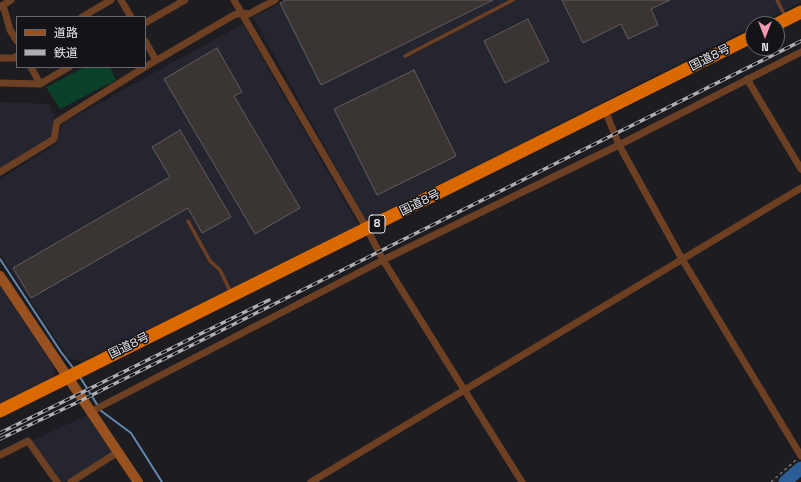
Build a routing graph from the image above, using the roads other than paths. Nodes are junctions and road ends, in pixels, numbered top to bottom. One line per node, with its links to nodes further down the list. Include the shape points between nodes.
1 (11, 0): 9 (street)
2 (111, 0): 12 (street)
3 (121, 0): 13 (street)
4 (185, 0): 16 (street)
5 (234, 0): 11 (street)
6 (274, 0): 11 (street, via 249,14)
7 (513, 0): 21 (lane)
8 (777, 0): 14 (lane)
9 (2, 6): 17 (street)
10 (801, 12): 15 (highway)
11 (242, 13): 24 (street, via 234,15); 38 (street)
12 (84, 16)
13 (130, 16)
14 (780, 16)
15 (785, 20)
16 (146, 22)
17 (16, 39)
18 (745, 40): 32 (highway, 国道8号 / 8)
19 (146, 43): 24 (street)
20 (801, 52): 29 (street)
21 (405, 56)
22 (16, 57): 23 (street)
23 (0, 58)
24 (156, 60): 25 (street)
25 (146, 66)
26 (32, 68): 31 (street)
27 (67, 68): 31 (street)
28 (143, 68): 35 (street, via 57,122 54,139)
29 (747, 79): 33 (street); 34 (street)
30 (0, 83): 31 (street)
31 (40, 84)
32 (605, 110): 33 (street); 38 (highway, 国道8号 / 8)
33 (619, 145): 39 (street); 40 (street)
34 (801, 170)
35 (0, 172)
36 (801, 188): 39 (street)
37 (188, 221): 42 (lane, via 210,261 220,270)
38 (367, 229): 40 (street); 42 (highway, 国道8号 / 8)
39 (682, 259): 44 (street); 49 (street)
40 (383, 260): 44 (street); 46 (street)
41 (0, 278): 43 (street)
42 (232, 296): 43 (highway, 国道8号 / 8)
43 (67, 377): 45 (highway, 国道8号 / 8); 46 (street)
44 (464, 390): 53 (street); 54 (street)
45 (0, 411)
46 (92, 412): 47 (street)
47 (118, 452): 51 (street); 52 (street)
48 (0, 455): 50 (street, via 28,442)
49 (801, 456)
50 (57, 482)
51 (71, 482)
52 (138, 482)
53 (311, 482)
54 (522, 482)

